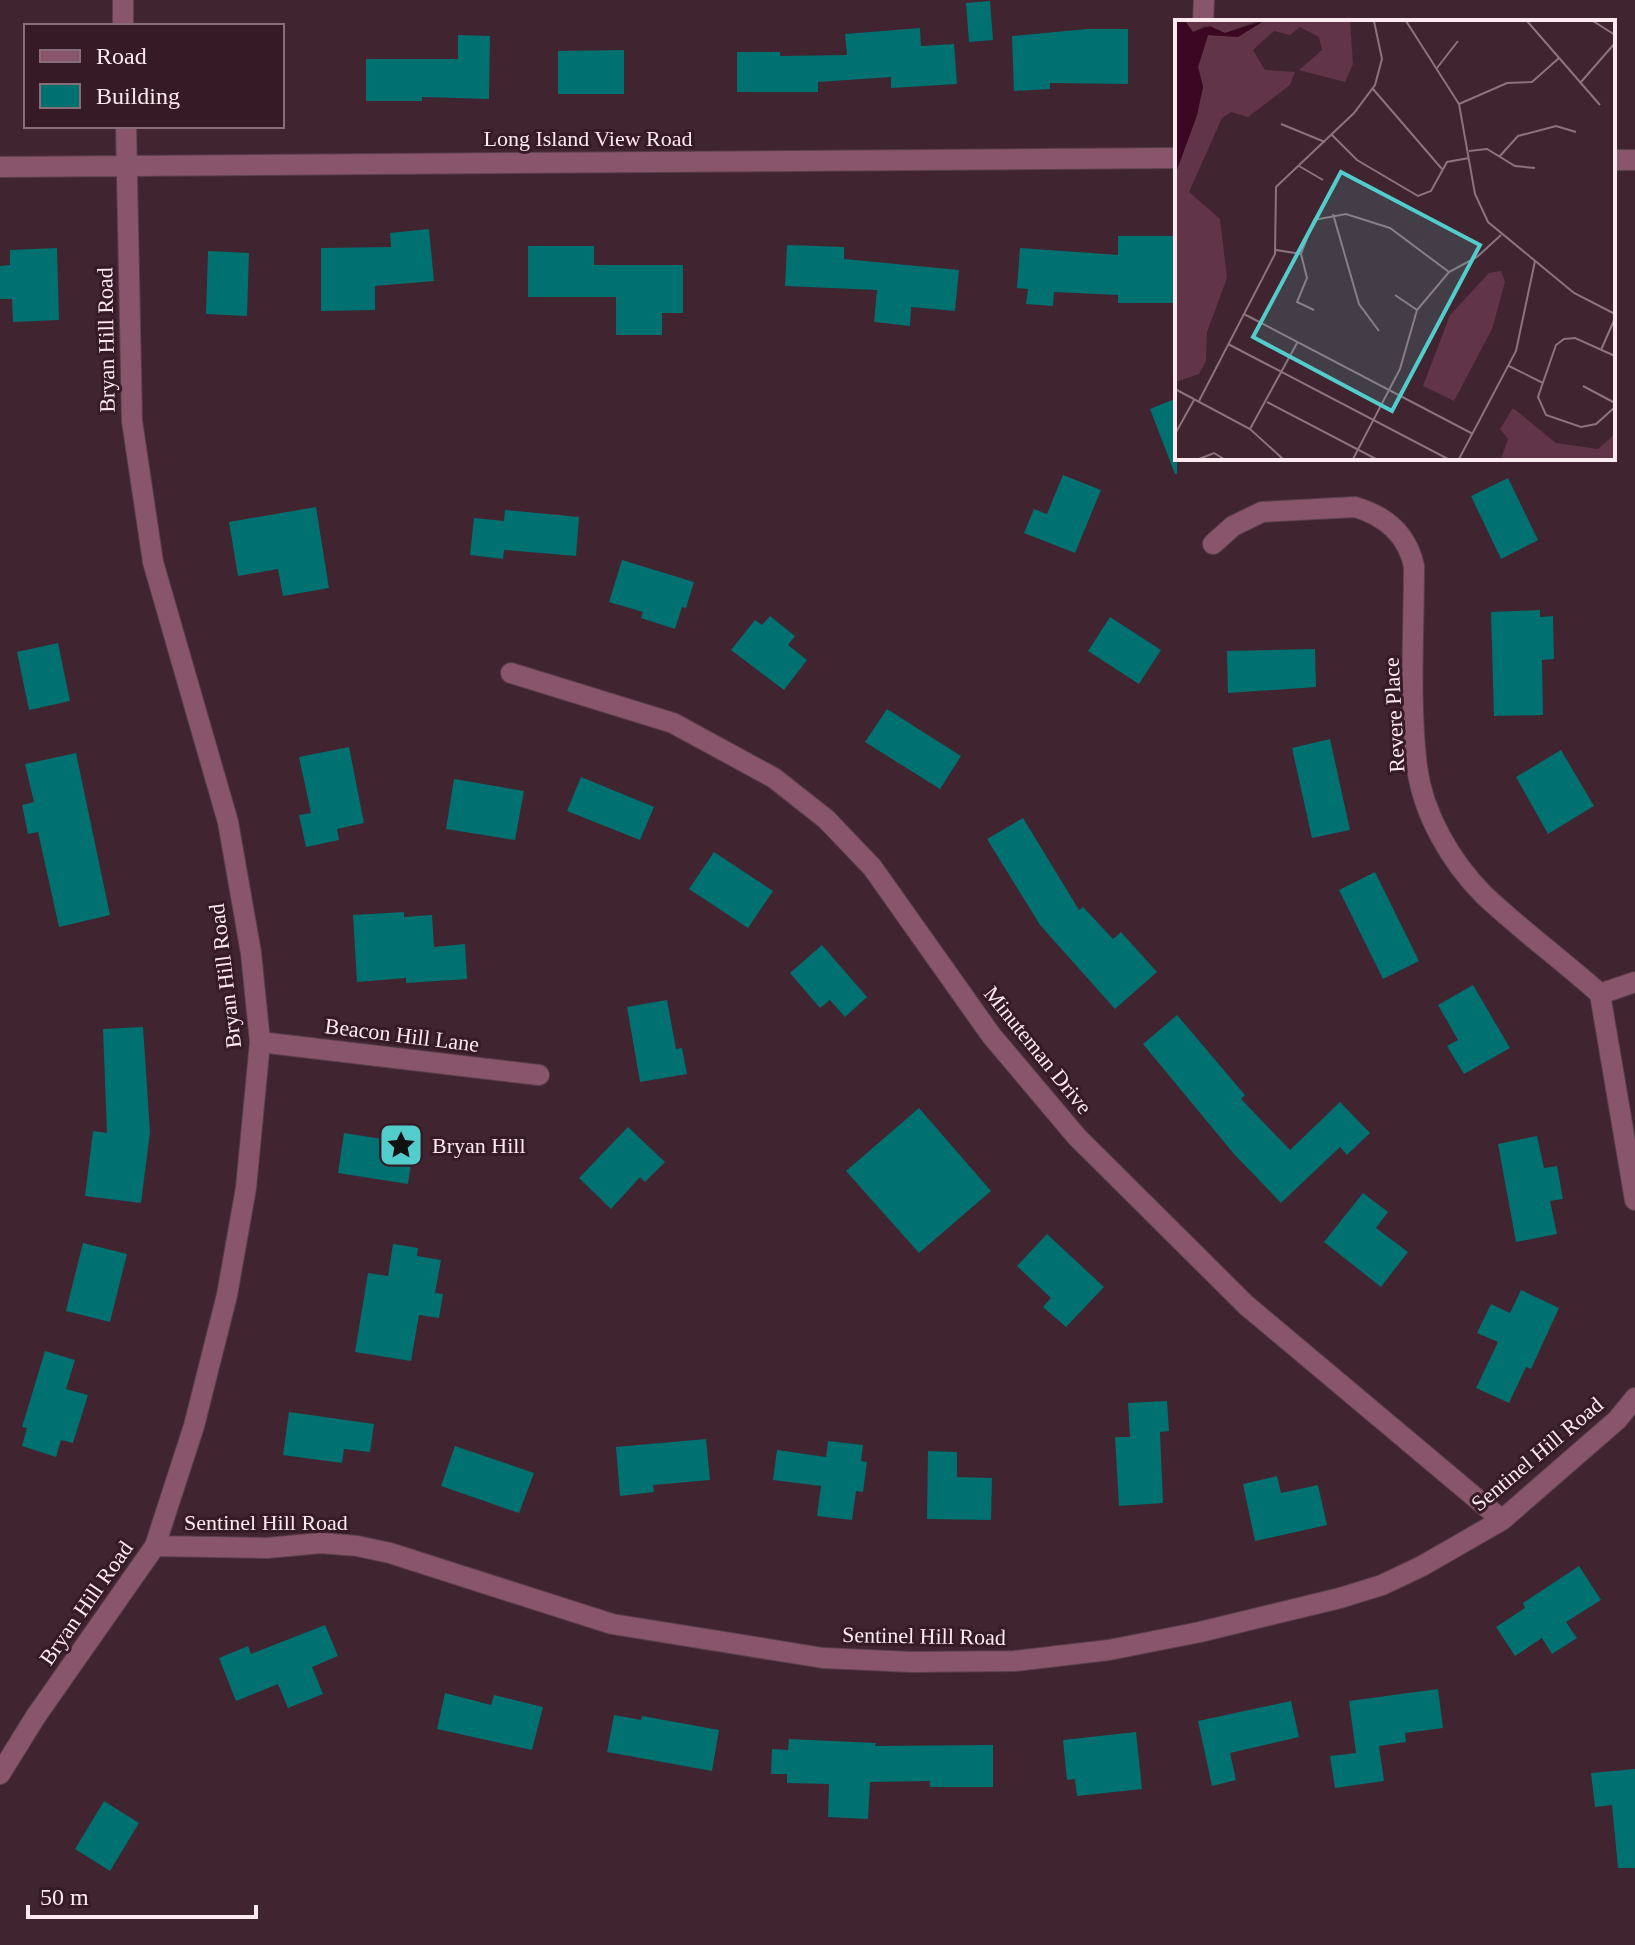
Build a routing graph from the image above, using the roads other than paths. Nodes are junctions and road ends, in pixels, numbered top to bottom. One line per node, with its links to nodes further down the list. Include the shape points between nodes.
1 (123, 0): 4 (street)
2 (1204, 0): 3 (street)
3 (1203, 20)
4 (123, 24)
5 (126, 128): 7 (street, Bryan Hill Road)
6 (1175, 158): 7 (street, Long Island View Road)
7 (127, 165): 8 (street, Long Island View Road); 13 (street, Bryan Hill Road, via 132,421 153,562 228,822)
8 (0, 167)
9 (1213, 544): 12 (street, Revere Place, via 1233,526 1262,512 1341,506 1369,511 1400,534 1414,566 1417,769 1441,836 1483,893)
10 (511, 673): 17 (street, Minuteman Drive, via 673,723 774,778 826,819 872,867 991,1035 1077,1137 1246,1305)
11 (1635, 982): 12 (street)
12 (1600, 994): 15 (street)
13 (260, 1042): 14 (street, Beacon Hill Lane); 18 (street, Bryan Hill Road, via 246,1188 227,1295 194,1426)
14 (539, 1075)
15 (1635, 1200)
16 (1635, 1398): 17 (street, Sentinel Hill Road, via 1617,1420)
17 (1502, 1520): 18 (street, Sentinel Hill Road, via 1422,1566 1340,1598 1109,1650 1015,1661 823,1658 612,1624 357,1546)
18 (155, 1546): 19 (street, Bryan Hill Road)
19 (0, 1774)

